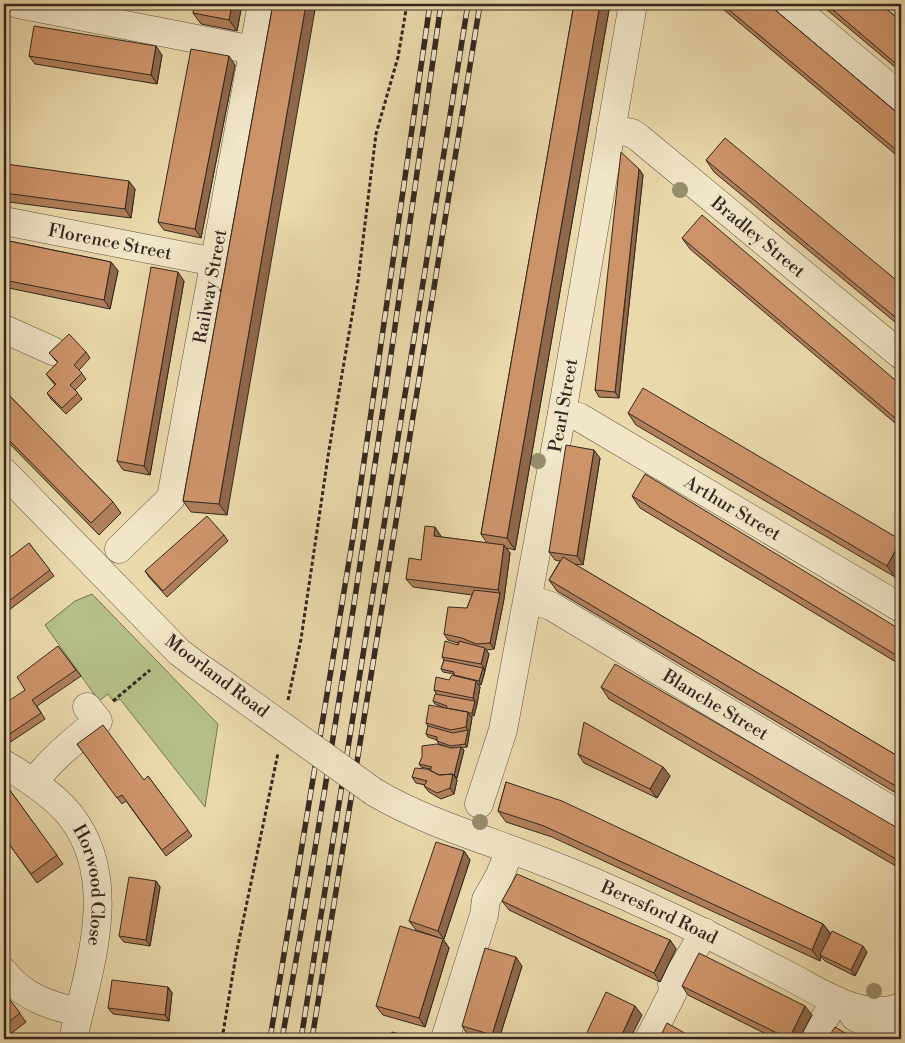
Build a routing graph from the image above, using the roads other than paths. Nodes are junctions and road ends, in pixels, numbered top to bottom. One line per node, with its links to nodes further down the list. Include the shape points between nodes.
1 (18, 4): 5 (street)
2 (262, 4): 5 (street, Railway Street)
3 (633, 4): 7 (street, Pearl Street)
4 (790, 4): 6 (street)
5 (253, 50): 9 (street, Railway Street)
6 (901, 97)
7 (611, 129): 12 (street, Bradley Street, via 632,133 639,138); 13 (street, Pearl Street)
8 (4, 221): 9 (street, Florence Street)
9 (215, 262): 15 (street, Railway Street, via 171,498)
10 (4, 329): 11 (street)
11 (53, 351)
12 (901, 355)
13 (562, 413): 16 (street, Pearl Street); 17 (street, Arthur Street, via 578,417)
14 (4, 472): 23 (street, Moorland Road, bridge, via 179,652 374,792 398,806)
15 (119, 549)
16 (528, 599): 21 (street, Pearl Street, via 504,730); 22 (street, Blanche Street, via 551,606)
17 (901, 608)
18 (93, 714): 20 (street)
19 (4, 764): 20 (street, Horwood Close)
20 (34, 782): 29 (street, Horwood Close, via 69,814 85,839 93,865 98,902 96,936)
21 (478, 804)
22 (901, 816)
23 (465, 834): 24 (street, Beresford Road)
24 (510, 850): 25 (street, Beresford Road, via 624,894); 30 (street, via 486,900)
25 (704, 932): 27 (street, Beresford Road); 32 (street, via 672,983 673,992)
26 (4, 972): 29 (street, via 12,983 44,1003)
27 (841, 1003): 28 (street, Beresford Road, via 879,1012); 33 (street); 34 (street, Beresford Road, via 855,1017)
28 (901, 1007)
29 (79, 1012): 31 (street, Horwood Close)
30 (450, 1038)
31 (73, 1039)
32 (649, 1039)
33 (813, 1039)
34 (896, 1039)

